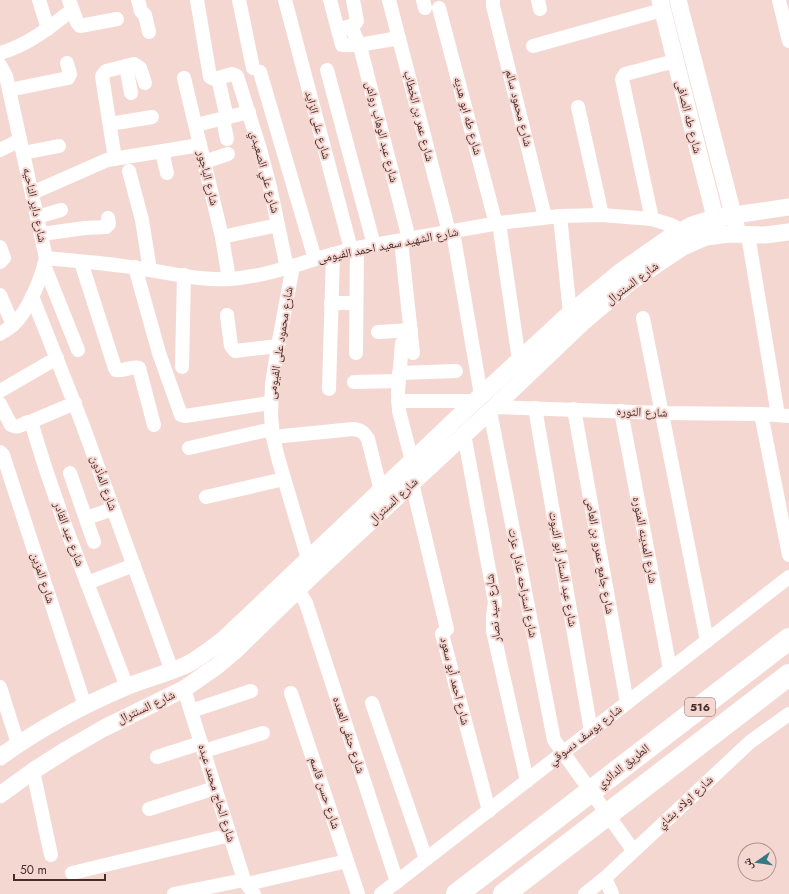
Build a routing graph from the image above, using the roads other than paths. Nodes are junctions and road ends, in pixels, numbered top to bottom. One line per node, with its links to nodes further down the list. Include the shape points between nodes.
1 (39, 0): 17 (street)
2 (138, 0): 18 (street)
3 (197, 0): 30 (street, via 210,77)
4 (239, 0): 76 (street, via 257,70)
5 (285, 0): 74 (street, شارع على الزايد)
6 (330, 0): 16 (street)
7 (353, 0): 16 (street, via 357,21 356,24)
8 (389, 0): 19 (street, شارع عمر بن الخطاب)
9 (494, 0): 56 (street, شارع محمود سالم, via 493,6)
10 (678, 0): 55 (street, شارع طه الصافى)
11 (779, 0): 20 (street)
12 (70, 5): 15 (street, via 80,26); 17 (street)
13 (429, 5): 62 (street, شارع طه ابو هديه)
14 (661, 5): 22 (street); 24 (street, شارع طه الصافى)
15 (117, 19)
16 (344, 28): 21 (street, شارع عبد الوهاب رواش); 21 (street, via 341,44)
17 (48, 29): 23 (street)
18 (149, 32)
19 (399, 38): 21 (street); 65 (street, شارع عمر بن الخطاب)
20 (789, 41)
21 (359, 45): 71 (street, شارع عبد الوهاب رواش)
22 (533, 46)
23 (0, 53)
24 (675, 61): 60 (street, شارع طه الصافى); 61 (street, via 625,74 622,82)
25 (67, 63): 32 (street, via 70,74 68,78)
26 (0, 65): 32 (street, شارع داير الناحيه)
27 (126, 66): 31 (street, via 139,66); 33 (street); 38 (street, via 106,71 102,76)
28 (327, 70): 72 (street)
29 (184, 78): 39 (street, شارع الباجور)
30 (218, 78): 35 (street, شارع علي الصعيدي, via 235,75); 37 (street)
31 (145, 83)
32 (9, 90): 42 (street, شارع داير الناحيه)
33 (131, 94)
34 (578, 107): 54 (street)
35 (249, 112): 37 (street); 63 (street, شارع علي الصعيدي)
36 (152, 117): 38 (street)
37 (225, 119): 39 (street); 40 (street)
38 (110, 124): 47 (street)
39 (196, 126): 41 (street, شارع الباجور)
40 (227, 139)
41 (200, 145): 45 (street); 48 (street, شارع الباجور)
42 (22, 146): 43 (street); 44 (street); 51 (street, شارع داير الناحيه)
43 (59, 146)
44 (0, 150)
45 (162, 151): 47 (street); 50 (street)
46 (228, 154): 48 (street)
47 (115, 159): 51 (street, via 102,162)
48 (204, 162): 70 (street, شارع الباجور)
49 (129, 171): 82 (street, via 142,220)
50 (167, 173)
51 (32, 193): 58 (street, شارع داير الناحيه)
52 (789, 207): 55 (street, شارع السنترال)
53 (61, 210): 58 (street)
54 (602, 215): 57 (street, شارع الشهيد سعيد احمد الفيومى); 61 (street, شارع الشهيد سعيد احمد الفيومى)
55 (734, 215): 60 (street, شارع السنترال); 68 (street, شارع طه الصافى)
56 (545, 216): 57 (street, شارع الشهيد سعيد احمد الفيومى); 62 (street, شارع الشهيد سعيد احمد الفيومى)
57 (560, 216): 89 (street)
58 (37, 217): 67 (street, شارع داير الناحيه)
59 (108, 218): 67 (street, via 109,224 106,227)
60 (715, 218): 64 (street, شارع السنترال); 69 (street, شارع طه الصافى)
61 (652, 219): 64 (street, شارع الشهيد سعيد احمد الفيومى)
62 (498, 224): 65 (street, شارع الشهيد سعيد احمد الفيومى); 102 (street, شارع طه ابو هديه)
63 (278, 225): 70 (street); 81 (street, شارع علي الصعيدي)
64 (681, 230): 89 (street, شارع السنترال, via 620,272)
65 (450, 232): 71 (street, شارع الشهيد سعيد احمد الفيومى); 109 (street, شارع عمر بن الخطاب)
66 (789, 232): 68 (street, شارع السنترال)
67 (41, 234): 77 (street, شارع داير الناحيه)
68 (743, 234): 69 (street, شارع السنترال); 120 (street)
69 (719, 235): 115 (street, شارع السنترال, via 683,247 629,283 582,323)
70 (222, 237): 84 (street, شارع الباجور)
71 (405, 240): 72 (street, شارع الشهيد سعيد احمد الفيومى); 93 (street, شارع عبد الوهاب رواش)
72 (374, 245): 74 (street, شارع الشهيد سعيد احمد الفيومى)
73 (0, 247): 78 (street, via 4,258)
74 (354, 249): 75 (street, شارع الشهيد سعيد احمد الفيومى); 88 (street, شارع على الزايد)
75 (333, 254): 76 (street, شارع الشهيد سعيد احمد الفيومى); 87 (street)
76 (315, 259): 81 (street, شارع الشهيد سعيد احمد الفيومى)
77 (45, 261): 79 (street, شارع الشهيد سعيد احمد الفيومى); 86 (street); 98 (street, شارع داير الناحيه)
78 (0, 262)
79 (81, 262): 80 (street, شارع الشهيد سعيد احمد الفيومى); 122 (street, via 115,368 121,371 139,368)
80 (135, 267): 82 (street, شارع الشهيد سعيد احمد الفيومى); 112 (street, via 179,413 185,416)
81 (290, 267): 84 (street, شارع الشهيد سعيد احمد الفيومى, via 258,276); 97 (street, شارع محمود على الفيومى)
82 (150, 270): 83 (street, شارع الشهيد سعيد احمد الفيومى)
83 (184, 275): 84 (street, شارع الشهيد سعيد احمد الفيومى); 103 (street)
84 (229, 279)
85 (0, 296): 92 (street)
86 (32, 296): 92 (street); 101 (street, شارع المأذون)
87 (331, 303): 88 (street); 107 (street)
88 (356, 303): 99 (street, شارع على الزايد)
89 (570, 313): 102 (street, شارع السنترال)
90 (227, 315): 97 (street, via 231,346 235,351)
91 (643, 318): 118 (street)
92 (13, 325): 95 (street)
93 (411, 330): 94 (street); 100 (street, شارع عبد الوهاب رواش)
94 (378, 332)
95 (0, 334)
96 (402, 343): 105 (street)
97 (278, 346): 112 (street, شارع محمود على الفيومى)
98 (78, 350)
99 (356, 353)
100 (413, 353)
101 (57, 358): 108 (street); 111 (street, شارع المأذون)
102 (519, 360): 109 (street, شارع السنترال)
103 (182, 366)
104 (456, 371): 105 (street)
105 (399, 377): 106 (street); 110 (street)
106 (354, 382)
107 (329, 389)
108 (0, 391)
109 (478, 398): 110 (street); 127 (street, شارع السنترال)
110 (398, 401): 127 (street)
111 (75, 403): 121 (street); 133 (street, شارع المأذون)
112 (270, 403): 123 (street, شارع محمود على الفيومى)
113 (0, 404): 121 (street, via 11,425 18,427)
114 (535, 408): 115 (street, شارع الثوره); 116 (street, شارع الثوره); 158 (street, شارع عبد الستار أبو النبوت)
115 (492, 409): 124 (street, شارع السنترال); 162 (street, شارع استراحه عادل عزت, via 552,733)
116 (574, 409): 117 (street, شارع الثوره); 154 (street, شارع جامع عمرو بن العاص)
117 (621, 411): 118 (street, شارع الثوره); 145 (street, شارع المدينه المنوره)
118 (662, 413): 119 (street, شارع الثوره); 143 (street)
119 (761, 414): 120 (street, شارع الثوره); 136 (street)
120 (783, 416)
121 (30, 422): 140 (street, شارع عبد القادر, via 34,427 47,473)
122 (154, 425)
123 (272, 433): 125 (street); 129 (street, شارع محمود على الفيومى); 131 (street, via 360,430 368,439)
124 (464, 434): 130 (street, شارع السنترال); 166 (street, شارع سيد نصار, via 495,602 494,631)
125 (189, 448)
126 (0, 452): 155 (street, شارع المزين)
127 (412, 461): 131 (street, شارع السنترال)
128 (70, 473): 134 (street)
129 (284, 479): 132 (street); 137 (street, شارع محمود على الفيومى)
130 (412, 482): 141 (street, شارع السنترال); 170 (street, شارع احمد أبو سعود, via 447,629 442,634)
131 (381, 490): 137 (street, شارع السنترال)
132 (206, 497)
133 (113, 509): 134 (street); 138 (street, شارع المأذون)
134 (86, 518): 135 (street)
135 (94, 542)
136 (789, 555)
137 (308, 559): 144 (street, شارع السنترال, via 224,639)
138 (134, 565): 140 (street); 146 (street, شارع المأذون)
139 (789, 576): 143 (street, شارع يوسف دسوقي)
140 (87, 583): 150 (street, شارع عبد القادر)
141 (298, 590): 148 (street, شارع السنترال, via 236,650); 178 (street, شارع حنفى العمده, via 306,603)
142 (789, 639): 183 (highway, الطريق الدائري / 516)
143 (707, 641): 145 (street, شارع يوسف دسوقي)
144 (188, 664): 146 (street, شارع السنترال); 148 (street)
145 (670, 669): 154 (street, شارع يوسف دسوقي)
146 (172, 671): 150 (street, شارع السنترال)
147 (789, 675): 184 (highway, 516)
148 (191, 685): 156 (street, شارع الحاج محمد عبده); 165 (street, شارع السنترال, via 104,728)
149 (0, 687): 160 (street)
150 (127, 687): 155 (street, شارع السنترال)
151 (251, 691): 156 (street)
152 (291, 693): 175 (street, شارع حسن قاسم)
153 (372, 703): 174 (street)
154 (627, 703): 158 (street, شارع يوسف دسوقي)
155 (85, 706): 160 (street, شارع السنترال)
156 (191, 711): 161 (street, شارع الحاج محمد عبده)
157 (789, 714): 172 (street, شارع اولاد بشاي, via 750,742)
158 (591, 731): 162 (street, شارع يوسف دسوقي)
159 (263, 733): 161 (street)
160 (18, 744): 163 (street, شارع السنترال)
161 (202, 747): 164 (street); 167 (street, شارع الحاج محمد عبده)
162 (563, 752): 166 (street, شارع يوسف دسوقي); 172 (street, شارع استراحه عادل عزت)
163 (0, 757)
164 (157, 757)
165 (33, 771): 168 (street, شارع السنترال); 173 (street)
166 (527, 781): 170 (street, شارع يوسف دسوقي)
167 (215, 788): 169 (street); 171 (street, شارع الحاج محمد عبده)
168 (0, 795)
169 (149, 809)
170 (489, 810): 174 (street, شارع يوسف دسوقي)
171 (230, 835): 176 (street); 179 (street, شارع الحاج محمد عبده)
172 (633, 850): 177 (street, شارع اولاد بشاي)
173 (51, 855)
174 (426, 860): 178 (street, شارع يوسف دسوقي)
175 (347, 861): 179 (street); 181 (street, شارع حسن قاسم)
176 (72, 873)
177 (605, 878): 185 (street, شارع اولاد بشاي); 186 (street)
178 (397, 882): 182 (street, شارع يوسف دسوقي)
179 (248, 886): 180 (street)
180 (174, 894)
181 (358, 894)
182 (382, 894)
183 (457, 894)
184 (504, 894)
185 (585, 894)
186 (612, 894)

